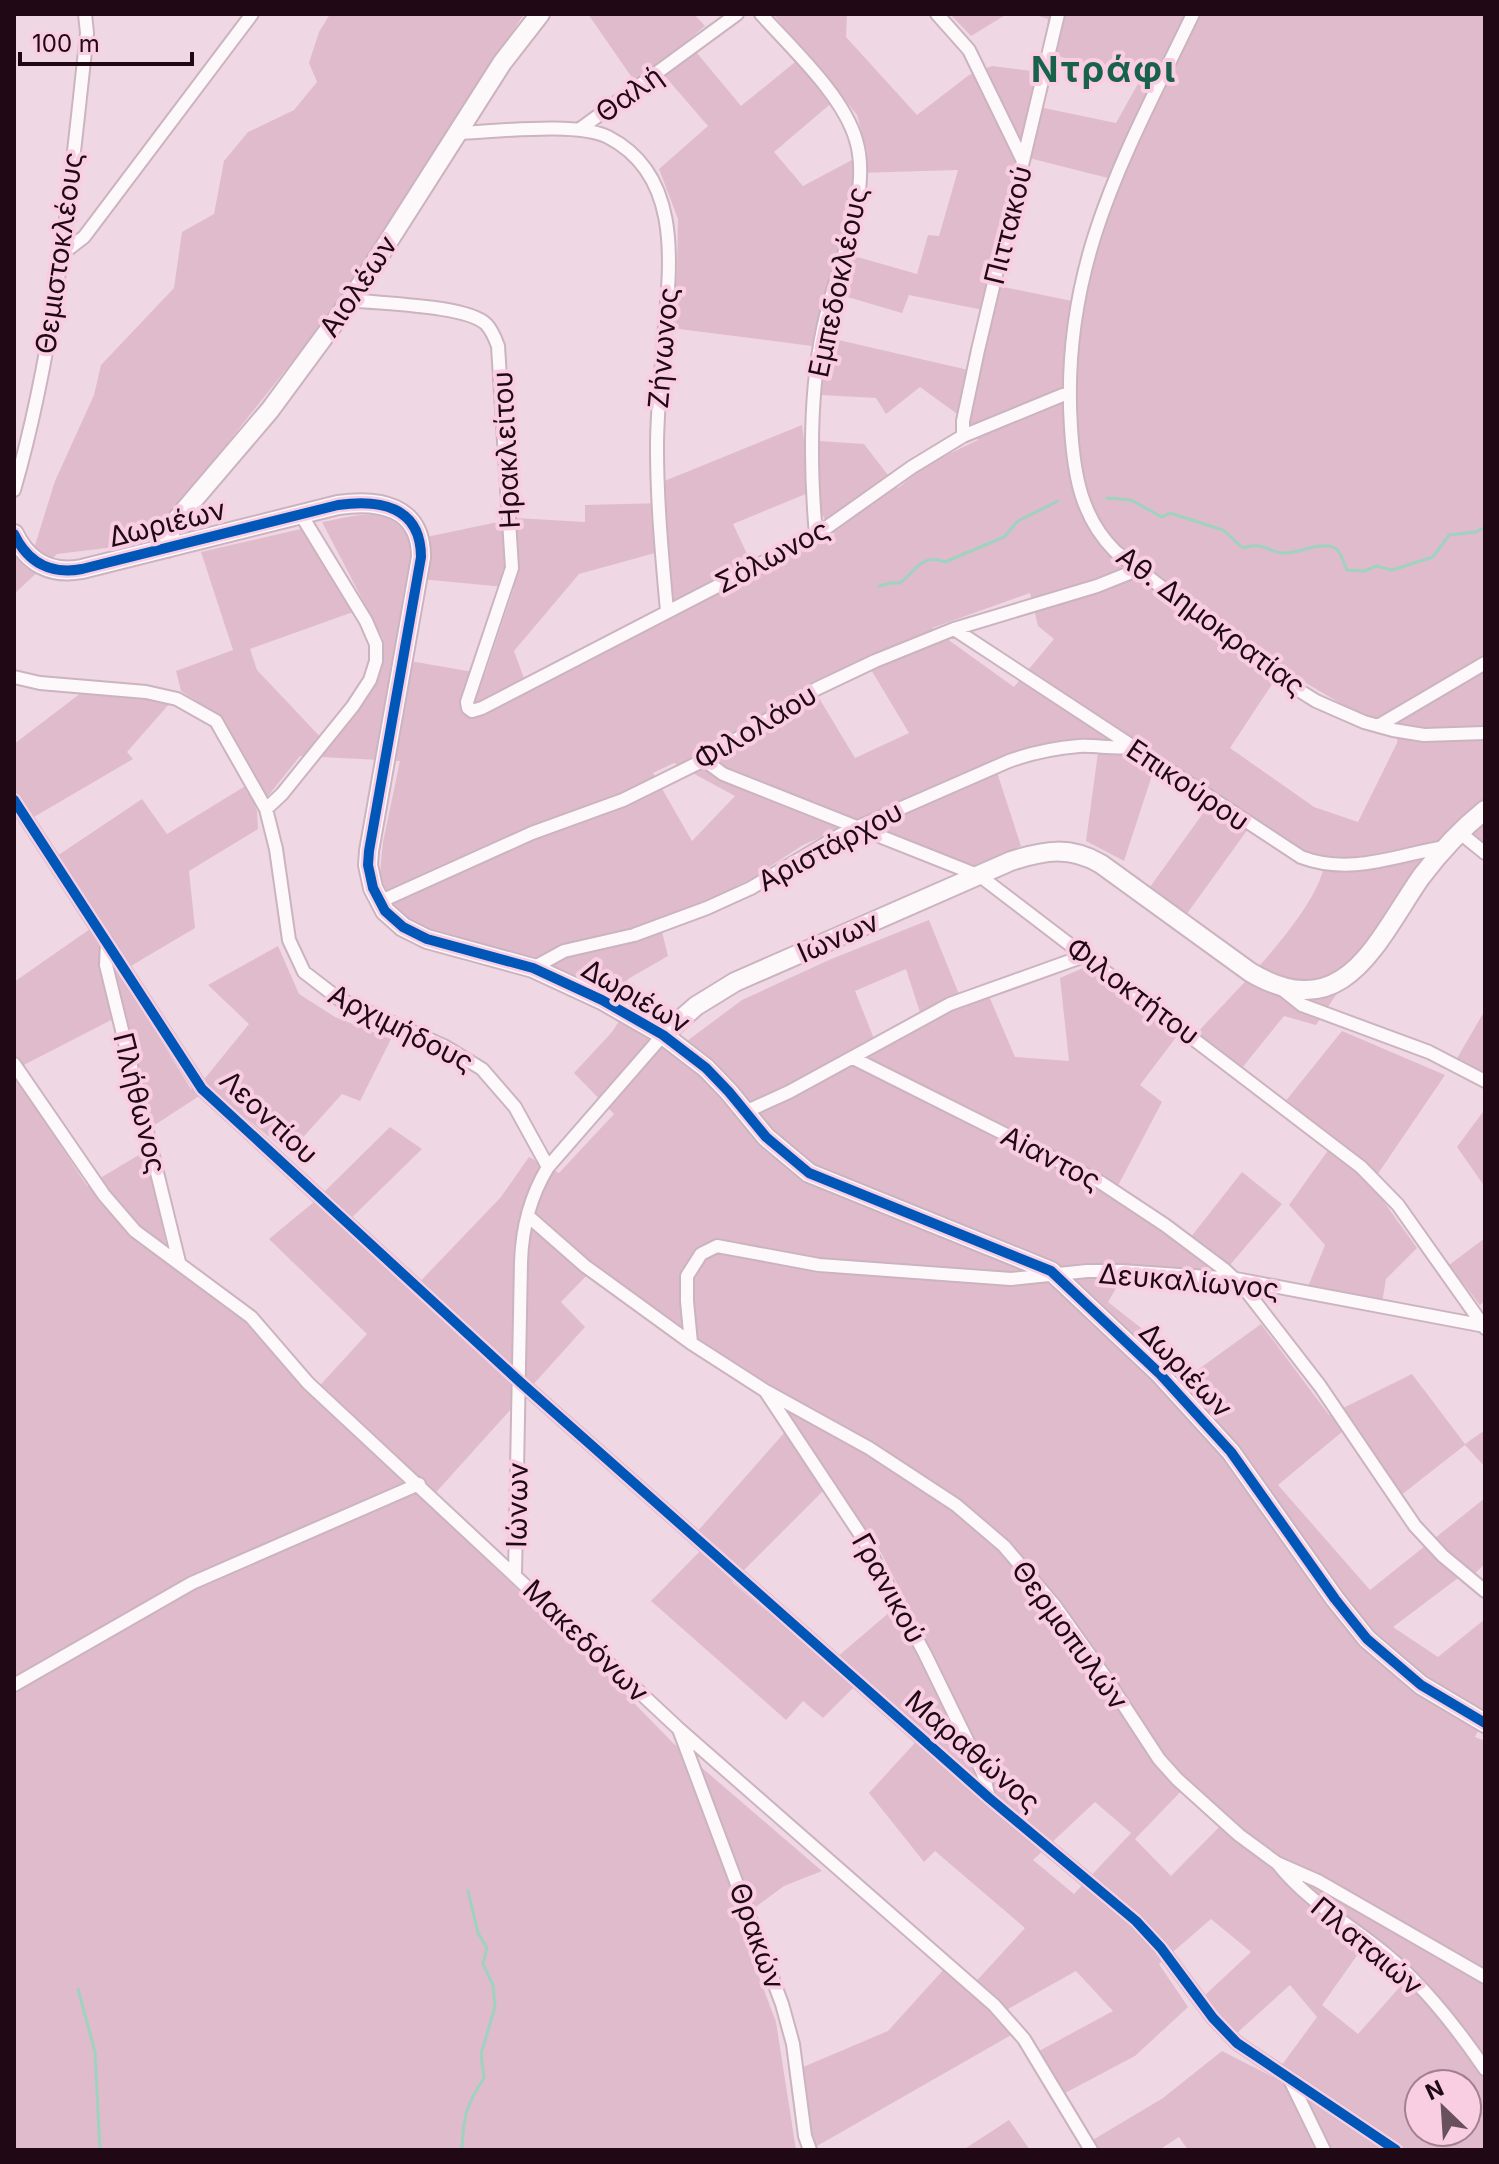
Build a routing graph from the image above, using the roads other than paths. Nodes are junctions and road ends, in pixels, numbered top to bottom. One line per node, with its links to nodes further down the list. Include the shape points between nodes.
1 (85, 14): 12 (street, Θεμιστοκλέους)
2 (252, 14): 12 (street, via 84,237)
3 (540, 14): 10 (street, Αιολέων)
4 (737, 14): 9 (street, Θαλή)
5 (761, 14): 19 (street, Εμπεδοκλέους, via 846,117 861,160 858,197 823,330 813,403)
6 (937, 14): 11 (street, via 969,50)
7 (1058, 14): 11 (street, Πιττακού)
8 (1193, 14): 14 (street, Αθ. Δημοκρατίας, via 1123,160 1094,235 1072,328)
9 (580, 129): 10 (street, Θαλή); 22 (street, Ζήνωνος, via 608,137 636,158 653,182 668,223 670,265 657,446)
10 (457, 133): 13 (street, Αιολέων)
11 (1023, 161): 15 (street, Πιττακού)
12 (63, 253): 16 (street, Θεμιστοκλέους)
13 (351, 300): 20 (street, Αιολέων, via 270,410 178,518); 26 (street, Ηρακλείτου, via 467,313 484,323 498,346 512,568 467,702)
14 (1070, 392): 15 (street, Σόλωνος); 21 (street, Αθ. Δημοκρατίας, via 1082,500 1100,534)
15 (963, 436): 19 (street, Σόλωνος)
16 (14, 490)
17 (300, 513): 20 (street, Δωριέων); 32 (street, via 371,629 376,661 353,706); 39 (street, Δωριέων, via 352,503 383,504 405,518 421,549 369,851 369,877)
18 (14, 534): 20 (street, Δωριέων, via 37,562 63,572)
19 (816, 535): 22 (street, Σόλωνος)
20 (167, 548)
21 (1137, 570): 23 (street, Φιλολάου); 27 (street, Αθ. Δημοκρατίας, via 1290,686)
22 (667, 611): 26 (street, Σόλωνος, via 482,708)
23 (954, 629): 29 (street, Επικούρου); 30 (street, Φιλολάου, via 816,689)
24 (1485, 663): 27 (street)
25 (14, 677): 32 (street, Αρχιμήδους, via 177,699 216,721)
26 (469, 710)
27 (1378, 726): 28 (street, Αθ. Δημοκρατίας, via 1424,735)
28 (1485, 733)
29 (1130, 747): 34 (street, Αριστάρχου, via 1080,746 1021,756); 36 (street, Επικούρου, via 1311,861 1354,866)
30 (704, 760): 34 (street, Φιλοκτήτου, via 723,774); 39 (street, Φιλολάου, via 623,800 532,833)
31 (14, 800): 40 (street, Λεοντίου)
32 (266, 809): 49 (street, Αρχιμήδους, via 289,940 304,972 339,999 482,1069 510,1099)
33 (1485, 810): 35 (street)
34 (858, 827): 38 (street, Φιλοκτήτου); 42 (street, Αριστάρχου, via 718,903 652,929 564,951)
35 (1459, 832): 36 (street); 37 (street)
36 (1445, 847): 43 (street, via 1353,973 1318,988)
37 (1485, 853)
38 (980, 876): 41 (street, Φιλοκτήτου); 43 (street, Ιώνων, via 1041,852 1078,853); 44 (street, Ιώνων, via 735,982)
39 (379, 902): 42 (street, Δωριέων, via 414,934)
40 (107, 942): 51 (street, Πλήθωνος, via 106,965); 56 (street, Λεοντίου, via 202,1089)
41 (1087, 955): 45 (street, via 950,1004); 54 (street, Φιλοκτήτου, via 1371,1176 1398,1205)
42 (533, 968): 44 (street, Δωριέων)
43 (1282, 989): 47 (street, via 1296,1002 1429,1052)
44 (663, 1035): 48 (street, Δωριέων, via 714,1075); 49 (street, Ιώνων)
45 (853, 1058): 48 (street); 53 (street, Aiαντος, via 1100,1182)
46 (14, 1064): 51 (street, Μακεδόνων, via 121,1217)
47 (1485, 1081)
48 (745, 1112): 52 (street, Δωριέων, via 775,1146 816,1176 1030,1260)
49 (548, 1167): 50 (street, Ιώνων)
50 (528, 1216): 55 (street, Θερμοπυλών, via 585,1266); 56 (street, Ιώνων, via 521,1262)
51 (179, 1262): 58 (street, Μακεδόνων, via 251,1317 308,1383)
52 (1057, 1276): 53 (street, Δευκαλίωνος, via 1121,1271); 55 (street, Δευκαλίωνος, via 1011,1279 819,1265 717,1246 701,1254 687,1276); 62 (street, Δωριέων, via 1169,1383 1231,1452 1375,1647 1421,1685)
53 (1236, 1279): 54 (street, Δευκαλίωνος); 60 (street, via 1341,1415 1415,1526)
54 (1485, 1327)
55 (691, 1343): 57 (street, Θερμοπυλών)
56 (519, 1381): 59 (street, Ιώνων); 64 (street, Μαραθώνος)
57 (764, 1390): 64 (street, Γρανικού, via 862,1537 983,1773); 65 (street, Θερμοπυλών, via 881,1456 956,1505 1004,1546 1055,1606 1159,1759 1239,1835)
58 (419, 1484): 59 (street, Μακεδόνων); 61 (street, via 192,1583)
59 (515, 1574): 63 (street, Μακεδόνων)
60 (1485, 1591)
61 (14, 1685)
62 (1485, 1723)
63 (679, 1729): 69 (street, Θρακών, via 782,2004); 70 (street, Μακεδόνων, via 994,2005 1024,2039)
64 (989, 1798): 68 (street, Μαραθώνος, via 1146,1931 1224,2030)
65 (1277, 1863): 66 (street, Θερμοπυλών); 67 (street, Πλαταιών, via 1306,1895 1389,1956 1450,2019)
66 (1485, 1977)
67 (1485, 2069)
68 (1290, 2079): 71 (street); 72 (street, Μαραθώνος)
69 (810, 2150)
70 (1091, 2150)
71 (1324, 2150)
72 (1396, 2150)

